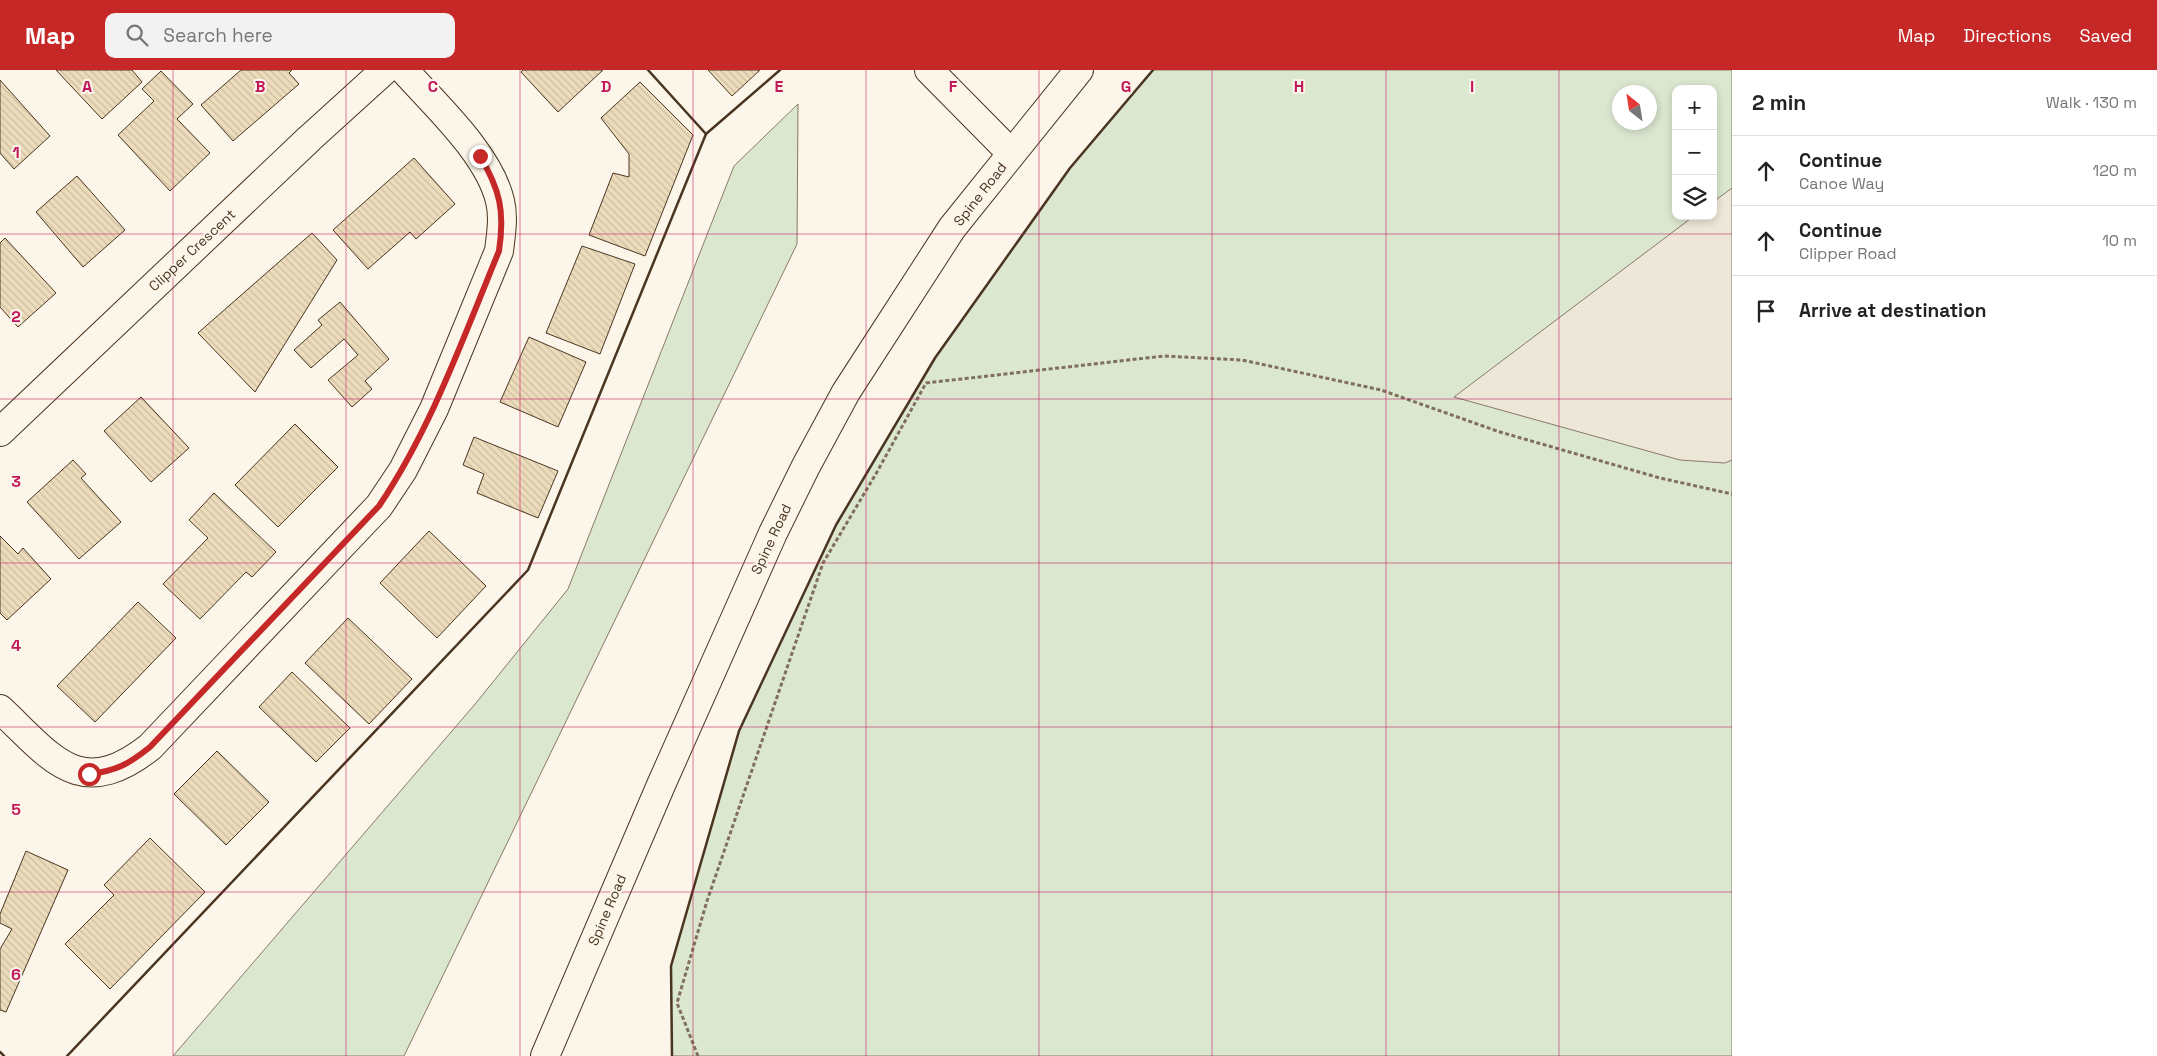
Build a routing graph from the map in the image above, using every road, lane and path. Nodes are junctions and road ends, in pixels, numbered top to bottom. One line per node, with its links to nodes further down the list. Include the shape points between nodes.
1 (385, 70): 6 (street, Clipper Crescent)
2 (404, 70): 8 (street, via 480,156 493,178 501,203 502,226 499,251 434,409 403,470 379,506 150,747 131,762 109,772 89,774 73,770 55,761)
3 (929, 70): 5 (street)
4 (1080, 70): 5 (street, Spine Road)
5 (1011, 153): 9 (street, Spine Road, via 952,228 893,318 846,392 806,466 661,784)
6 (0, 432)
7 (1732, 494): 10 (path, via 1660,478 1500,432 1381,390 1242,360 1164,356 926,383 823,563 707,901 677,1004)
8 (0, 709)
9 (545, 1056)
10 (698, 1056)

